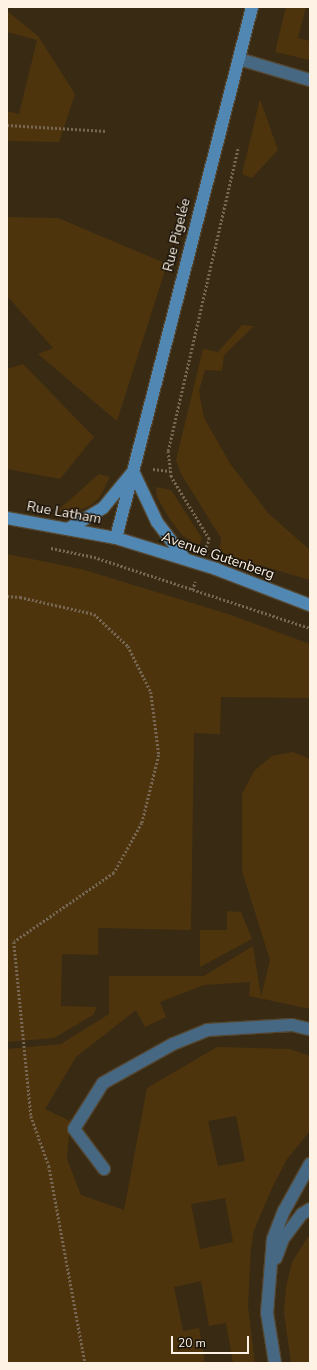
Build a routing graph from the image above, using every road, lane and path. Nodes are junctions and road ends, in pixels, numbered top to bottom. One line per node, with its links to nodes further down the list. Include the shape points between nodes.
1 (252, 7): 2 (main road, Rue Pigelée)
2 (239, 60): 3 (street); 7 (main road, Rue Pigelée)
3 (310, 80)
4 (7, 125): 5 (path)
5 (106, 131)
6 (240, 140): 12 (path, via 168,451 171,477 209,539)
7 (133, 471): 9 (main road, via 103,508); 10 (main road, Rue Pigelée); 13 (main road, via 157,522)
8 (7, 518): 9 (main road, Rue Latham)
9 (68, 529): 10 (main road, Rue Latham)
10 (116, 538): 13 (main road, Avenue Gutenberg)
11 (50, 548): 16 (path, via 94,557)
12 (205, 549)
13 (185, 559): 15 (main road, Avenue Gutenberg)
14 (7, 596): 22 (path, via 94,614 128,646 151,692 159,755 142,823 114,873 14,942 31,1116 49,1166)
15 (310, 605)
16 (310, 628)
17 (310, 1029): 19 (street, via 292,1025 207,1030 174,1044 103,1083 74,1129)
18 (310, 1164): 21 (street, via 284,1212 273,1239)
19 (104, 1169)
20 (310, 1209): 21 (street, via 302,1214 282,1239)
21 (270, 1274): 23 (street, via 267,1313)
22 (85, 1363)
23 (275, 1363)

